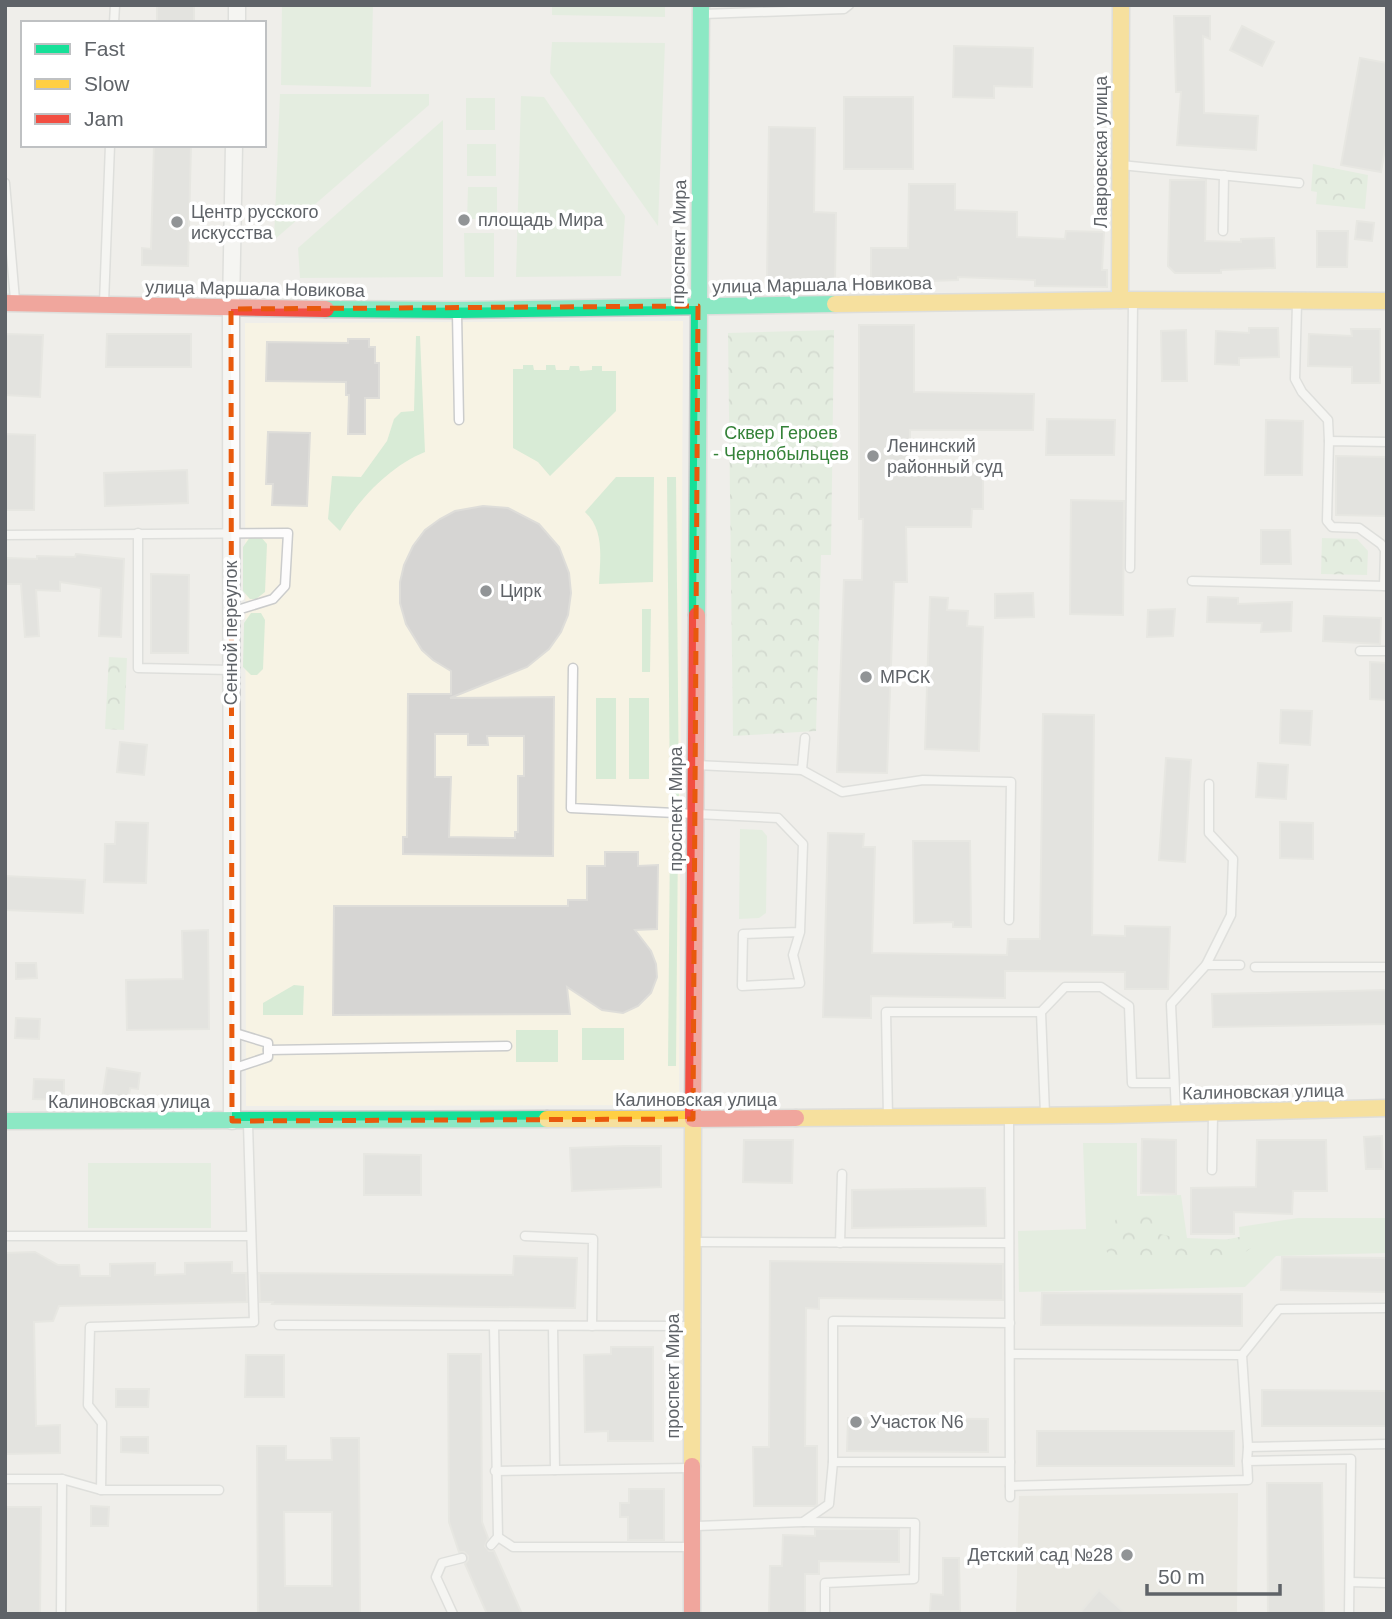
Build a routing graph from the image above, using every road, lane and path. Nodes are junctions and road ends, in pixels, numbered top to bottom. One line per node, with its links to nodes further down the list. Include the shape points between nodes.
1 (849, 5): 3 (lane, via 844,9)
2 (1121, 5): 7 (main road, Лавровская улица)
3 (770, 8): 4 (lane)
4 (701, 9): 17 (main road, проспект Мира)
5 (110, 147): 16 (lane)
6 (234, 147): 18 (street, Сенной переулок)
7 (1120, 165): 8 (lane); 12 (main road, Лавровская улица)
8 (1224, 175): 9 (lane); 11 (lane)
9 (1299, 183)
10 (5, 184): 15 (lane)
11 (1223, 231)
12 (1126, 300): 13 (main road, улица Маршала Новикова); 17 (main road, улица Маршала Новикова); 26 (lane)
13 (1297, 300): 14 (main road, улица Маршала Новикова); 21 (lane, via 1294,379 1328,419)
14 (1387, 301)
15 (10, 303): 16 (main road, улица Маршала Новикова)
16 (104, 306): 18 (main road, улица Маршала Новикова)
17 (698, 306): 19 (main road, улица Маршала Новикова); 35 (main road, проспект Мира)
18 (231, 309): 19 (main road, улица Маршала Новикова); 24 (street, Сенной переулок)
19 (457, 310): 20 (lane)
20 (459, 420)
21 (1329, 441): 22 (lane); 28 (lane, via 1327,521 1332,527 1359,528 1381,544)
22 (1387, 442)
23 (138, 533): 24 (lane); 25 (lane); 33 (lane, via 138,668)
24 (231, 533): 29 (street, Сенной переулок); 29 (lane, via 288,533 285,586 273,600)
25 (5, 535)
26 (1130, 568)
27 (1192, 581): 28 (lane)
28 (1385, 586)
29 (231, 612): 33 (street, Сенной переулок)
30 (1360, 651): 31 (lane)
31 (1387, 651)
32 (573, 668): 38 (lane, via 571,808)
33 (232, 670): 46 (street, Сенной переулок)
34 (805, 738): 36 (lane)
35 (696, 765): 36 (lane); 38 (main road, проспект Мира)
36 (802, 770): 39 (lane, via 842,792 923,780 1011,782)
37 (1209, 784): 41 (lane, via 1209,833 1233,859 1233,870 1231,915)
38 (696, 814): 40 (lane, via 778,818 803,844); 57 (main road, проспект Мира)
39 (1009, 920)
40 (800, 932): 40 (lane, via 743,934 742,986 800,984 793,955)
41 (1206, 965): 42 (lane); 50 (lane, via 1171,1004)
42 (1240, 965)
43 (1255, 967): 44 (lane)
44 (1387, 967)
45 (1041, 1012): 50 (lane, via 1065,987 1101,987 1129,1006 1132,1083); 55 (lane); 56 (lane, via 886,1012)
46 (232, 1032): 48 (lane, via 268,1043); 49 (street, Сенной переулок)
47 (507, 1046): 48 (lane)
48 (268, 1050): 49 (lane, via 268,1057)
49 (232, 1069): 59 (street, Сенной переулок)
50 (1174, 1083): 53 (lane)
51 (1387, 1108): 52 (main road, Калиновская улица)
52 (1213, 1112): 53 (main road, Калиновская улица); 60 (lane)
53 (1176, 1113): 55 (main road, Калиновская улица)
54 (1009, 1116): 55 (main road, Калиновская улица); 56 (main road, Калиновская улица); 67 (lane)
55 (1045, 1116)
56 (888, 1117): 57 (main road, Калиновская улица)
57 (693, 1119): 59 (main road, Калиновская улица); 65 (main road, проспект Мира)
58 (7, 1121): 59 (main road, Калиновская улица)
59 (240, 1121): 63 (lane)
60 (1212, 1170)
61 (842, 1174): 66 (lane)
62 (5, 1236): 63 (lane)
63 (251, 1236): 88 (lane, via 254,1322 90,1327 88,1405 102,1423)
64 (525, 1236): 73 (lane, via 593,1239)
65 (693, 1241): 66 (lane); 74 (main road, проспект Мира)
66 (840, 1243): 67 (lane)
67 (1009, 1243): 69 (lane)
68 (1387, 1308): 76 (lane, via 1279,1309)
69 (1010, 1323): 75 (lane); 80 (lane, via 834,1321)
70 (279, 1325): 71 (lane)
71 (494, 1326): 72 (lane); 84 (lane)
72 (553, 1326): 73 (lane); 83 (lane)
73 (592, 1326): 74 (lane)
74 (693, 1326): 82 (main road, проспект Мира)
75 (1010, 1354): 76 (lane); 81 (lane)
76 (1242, 1355): 78 (lane)
77 (1387, 1444): 78 (lane)
78 (1248, 1447): 79 (lane)
79 (1247, 1461): 87 (lane, via 1248,1480); 97 (lane, via 1351,1459)
80 (833, 1462): 81 (lane); 91 (lane, via 829,1504)
81 (1010, 1462): 87 (lane)
82 (692, 1468): 83 (lane); 92 (main road, проспект Мира)
83 (555, 1470): 84 (lane)
84 (495, 1471): 93 (lane)
85 (5, 1479): 86 (lane)
86 (62, 1479): 88 (lane); 99 (lane)
87 (1010, 1486): 90 (lane)
88 (101, 1490): 89 (lane)
89 (219, 1490)
90 (1010, 1497)
91 (803, 1522): 92 (lane); 102 (lane, via 915,1523 914,1579 825,1583)
92 (692, 1526): 95 (main road, проспект Мира)
93 (498, 1537): 94 (lane); 95 (lane, via 513,1547)
94 (491, 1545)
95 (692, 1547): 101 (main road, проспект Мира)
96 (462, 1558): 100 (lane, via 442,1563 436,1577)
97 (1350, 1582): 98 (lane); 103 (lane)
98 (1387, 1583)
99 (61, 1614)
100 (453, 1614)
101 (692, 1614)
102 (825, 1614)
103 (1349, 1614)

